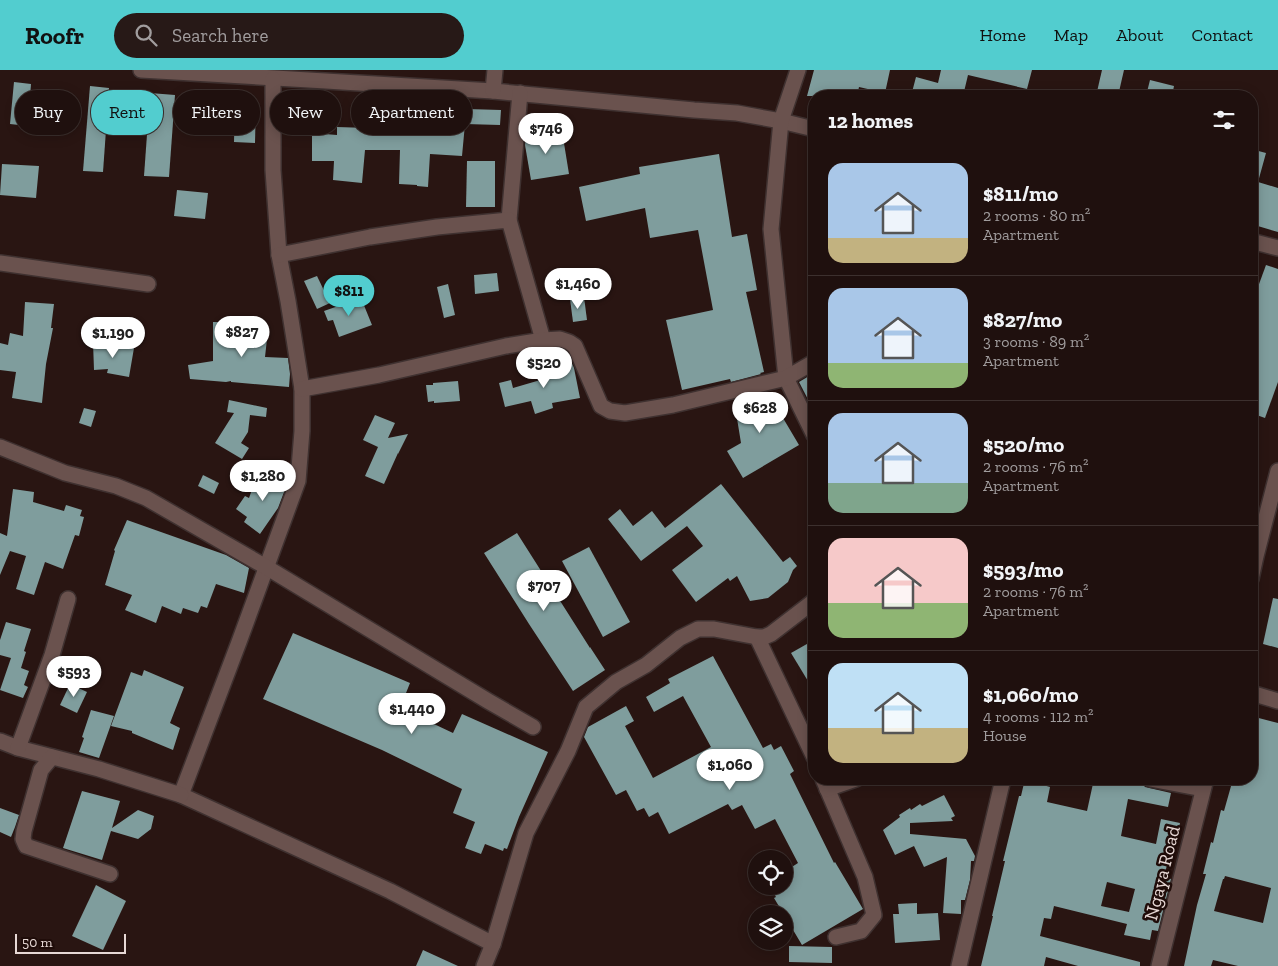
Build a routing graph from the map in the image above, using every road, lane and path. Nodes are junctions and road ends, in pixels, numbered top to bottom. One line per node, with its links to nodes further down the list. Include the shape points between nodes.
1 (141, 70): 4 (street)
2 (495, 70): 7 (street)
3 (798, 70): 9 (street)
4 (230, 73): 6 (street)
5 (371, 77): 6 (street); 7 (street)
6 (272, 78): 14 (street, via 273,170)
7 (492, 91): 8 (street)
8 (520, 93): 9 (street, via 738,113); 11 (street)
9 (781, 121): 10 (street); 19 (street, via 771,229)
10 (808, 128)
11 (509, 220): 14 (street, via 437,227); 17 (street)
12 (1258, 243): 13 (street)
13 (1278, 248)
14 (279, 255): 20 (street)
15 (0, 263): 16 (street)
16 (148, 284)
17 (543, 340): 19 (street, via 560,339 575,346 601,406 610,411 625,413 673,405); 20 (street)
18 (808, 365): 19 (street)
19 (786, 378): 21 (street)
20 (302, 389): 25 (street, via 298,481)
21 (808, 422)
22 (0, 447): 25 (street, via 65,473 116,486 146,498)
23 (1278, 471): 24 (street)
24 (1258, 541)
25 (266, 567): 31 (street); 39 (street)
26 (68, 599): 34 (street, via 52,655)
27 (808, 606): 28 (street, via 771,634)
28 (757, 637): 33 (street); 42 (street, via 698,629 616,682 586,707 568,751 526,833)
29 (1258, 696): 30 (street)
30 (1278, 701)
31 (533, 727)
32 (0, 741): 34 (street)
33 (808, 744)
34 (18, 748): 35 (street)
35 (52, 757): 39 (street); 40 (street, via 41,770 24,831 26,846)
36 (825, 785): 41 (street, via 865,877 874,915 862,931)
37 (1002, 785): 44 (street)
38 (1204, 785): 45 (street, Ngaya Road)
39 (180, 795): 42 (street, via 390,891)
40 (110, 874)
41 (836, 937)
42 (493, 944): 43 (street)
43 (484, 966)
44 (959, 966)
45 (1159, 966)

